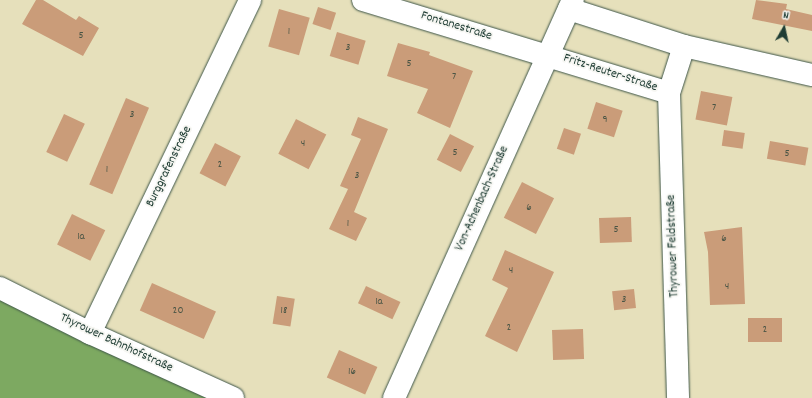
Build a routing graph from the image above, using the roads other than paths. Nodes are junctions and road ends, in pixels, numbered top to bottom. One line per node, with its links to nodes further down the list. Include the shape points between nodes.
1 (250, 0): 9 (street, Burggrafenstraße)
2 (364, 0): 5 (street, Fontanestraße)
3 (571, 4): 4 (street); 5 (street, Von-Achenbach-Straße)
4 (684, 46): 6 (street); 7 (street, Fritz-Reuter-Straße)
5 (548, 55): 7 (street, Fritz-Reuter-Straße); 11 (street, Von-Achenbach-Straße)
6 (812, 75)
7 (669, 94): 12 (street, Thyrower Feldstraße)
8 (0, 288): 9 (street, Thyrower Bahnhofstraße)
9 (90, 333): 10 (street, Thyrower Bahnhofstraße)
10 (233, 398)
11 (394, 398)
12 (678, 398)

